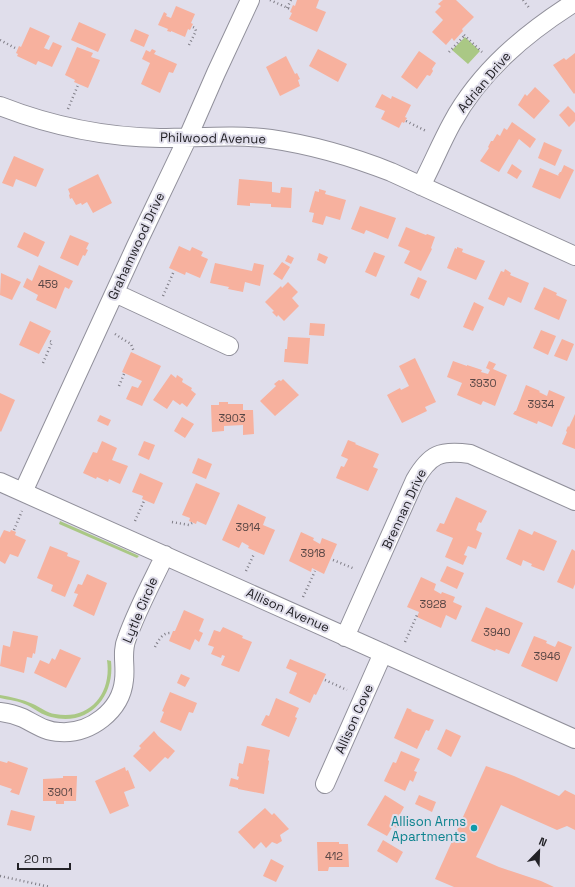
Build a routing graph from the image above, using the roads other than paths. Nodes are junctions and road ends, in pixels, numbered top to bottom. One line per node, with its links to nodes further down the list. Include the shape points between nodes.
1 (250, 0): 4 (street, Grahamwood Drive)
2 (575, 2): 5 (street, Adrian Drive, via 524,38 484,78 452,123)
3 (0, 106): 4 (street, Philwood Avenue, via 25,116 86,131 124,136)
4 (188, 137): 5 (street, Philwood Avenue, via 227,136 272,140 325,151 371,164); 7 (street, Grahamwood Drive)
5 (421, 186): 6 (street, Philwood Avenue)
6 (575, 256)
7 (115, 293): 8 (street); 10 (street, Grahamwood Drive)
8 (229, 346)
9 (0, 482): 10 (street, Allison Avenue)
10 (23, 492): 12 (street, Allison Avenue)
11 (575, 501): 13 (street, Brennan Drive, via 470,454 453,452 433,457 415,480)
12 (165, 555): 13 (street, Allison Avenue); 15 (street, Lytle Circle, via 126,639 123,689 106,715 86,728 59,732 48,731 23,718)
13 (345, 636): 14 (street, Allison Avenue)
14 (383, 654): 16 (street, Allison Avenue); 17 (street, Allison Cove)
15 (0, 712)
16 (575, 739)
17 (325, 784)

